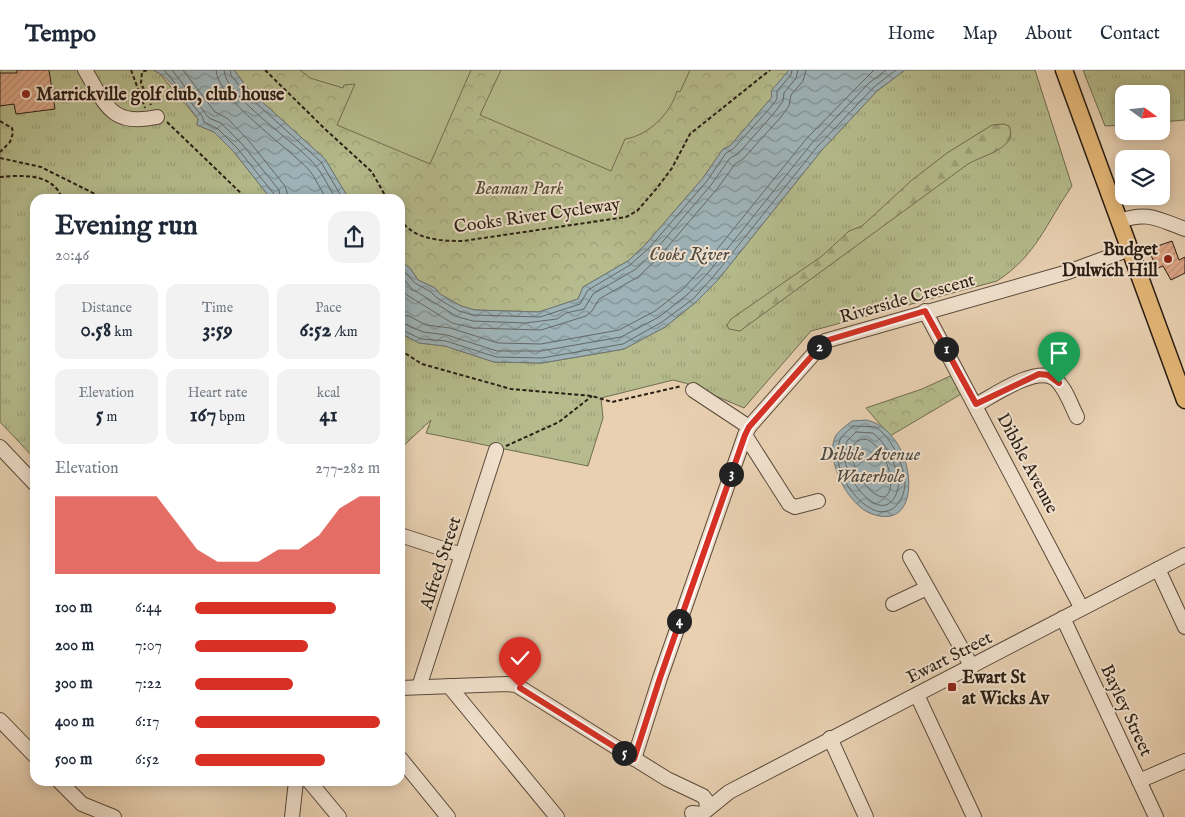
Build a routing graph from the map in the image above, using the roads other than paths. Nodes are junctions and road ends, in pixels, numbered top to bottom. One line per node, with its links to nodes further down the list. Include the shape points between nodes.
1 (85, 70): 3 (street, via 106,105 115,113 127,120)
2 (1064, 70): 4 (main road)
3 (153, 118)
4 (1119, 221): 5 (street, via 1146,215); 6 (main road)
5 (1185, 229)
6 (1130, 249): 7 (street, Riverside Crescent, via 1068,272); 9 (main road)
7 (925, 311): 10 (street, Dibble Avenue); 12 (street, Riverside Crescent, via 825,341)
8 (694, 390): 12 (street)
9 (1185, 400)
10 (976, 404): 11 (street, via 1039,374 1048,375 1059,383); 24 (street, Dibble Avenue)
11 (1077, 417)
12 (747, 431): 16 (street, via 789,504 795,507); 35 (street, Riverside Crescent)
13 (0, 447): 15 (street)
14 (496, 450): 18 (street, Alfred Street)
15 (30, 479)
16 (818, 501)
17 (405, 537): 18 (street)
18 (462, 555): 29 (street, Alfred Street)
19 (1185, 555): 21 (street, Ewart Street)
20 (910, 557): 22 (street)
21 (1158, 569): 24 (street, Ewart Street); 26 (street)
22 (927, 588): 23 (street); 27 (street)
23 (893, 604)
24 (1081, 607): 25 (street, Ewart Street)
25 (1063, 618): 27 (street, Ewart Street); 38 (street, Bayley Street)
26 (1185, 626)
27 (972, 667): 31 (street, Ewart Street)
28 (448, 686): 29 (street); 35 (street, via 516,685); 47 (street)
29 (419, 687): 30 (street)
30 (405, 688)
31 (917, 695): 33 (street, Ewart Street); 49 (street)
32 (0, 720): 34 (street)
33 (830, 738): 42 (street, Ewart Street); 48 (street)
34 (30, 751)
35 (634, 759): 42 (street, via 667,779)
36 (1185, 761): 38 (street)
37 (405, 764): 46 (street)
38 (1140, 781): 50 (street, Bayley Street)
39 (65, 786): 43 (street, via 82,804)
40 (295, 786): 44 (street)
41 (313, 786): 45 (street)
42 (698, 808)
43 (114, 817)
44 (292, 817)
45 (339, 817)
46 (448, 817)
47 (557, 817)
48 (866, 817)
49 (974, 817)
50 (1156, 817)

